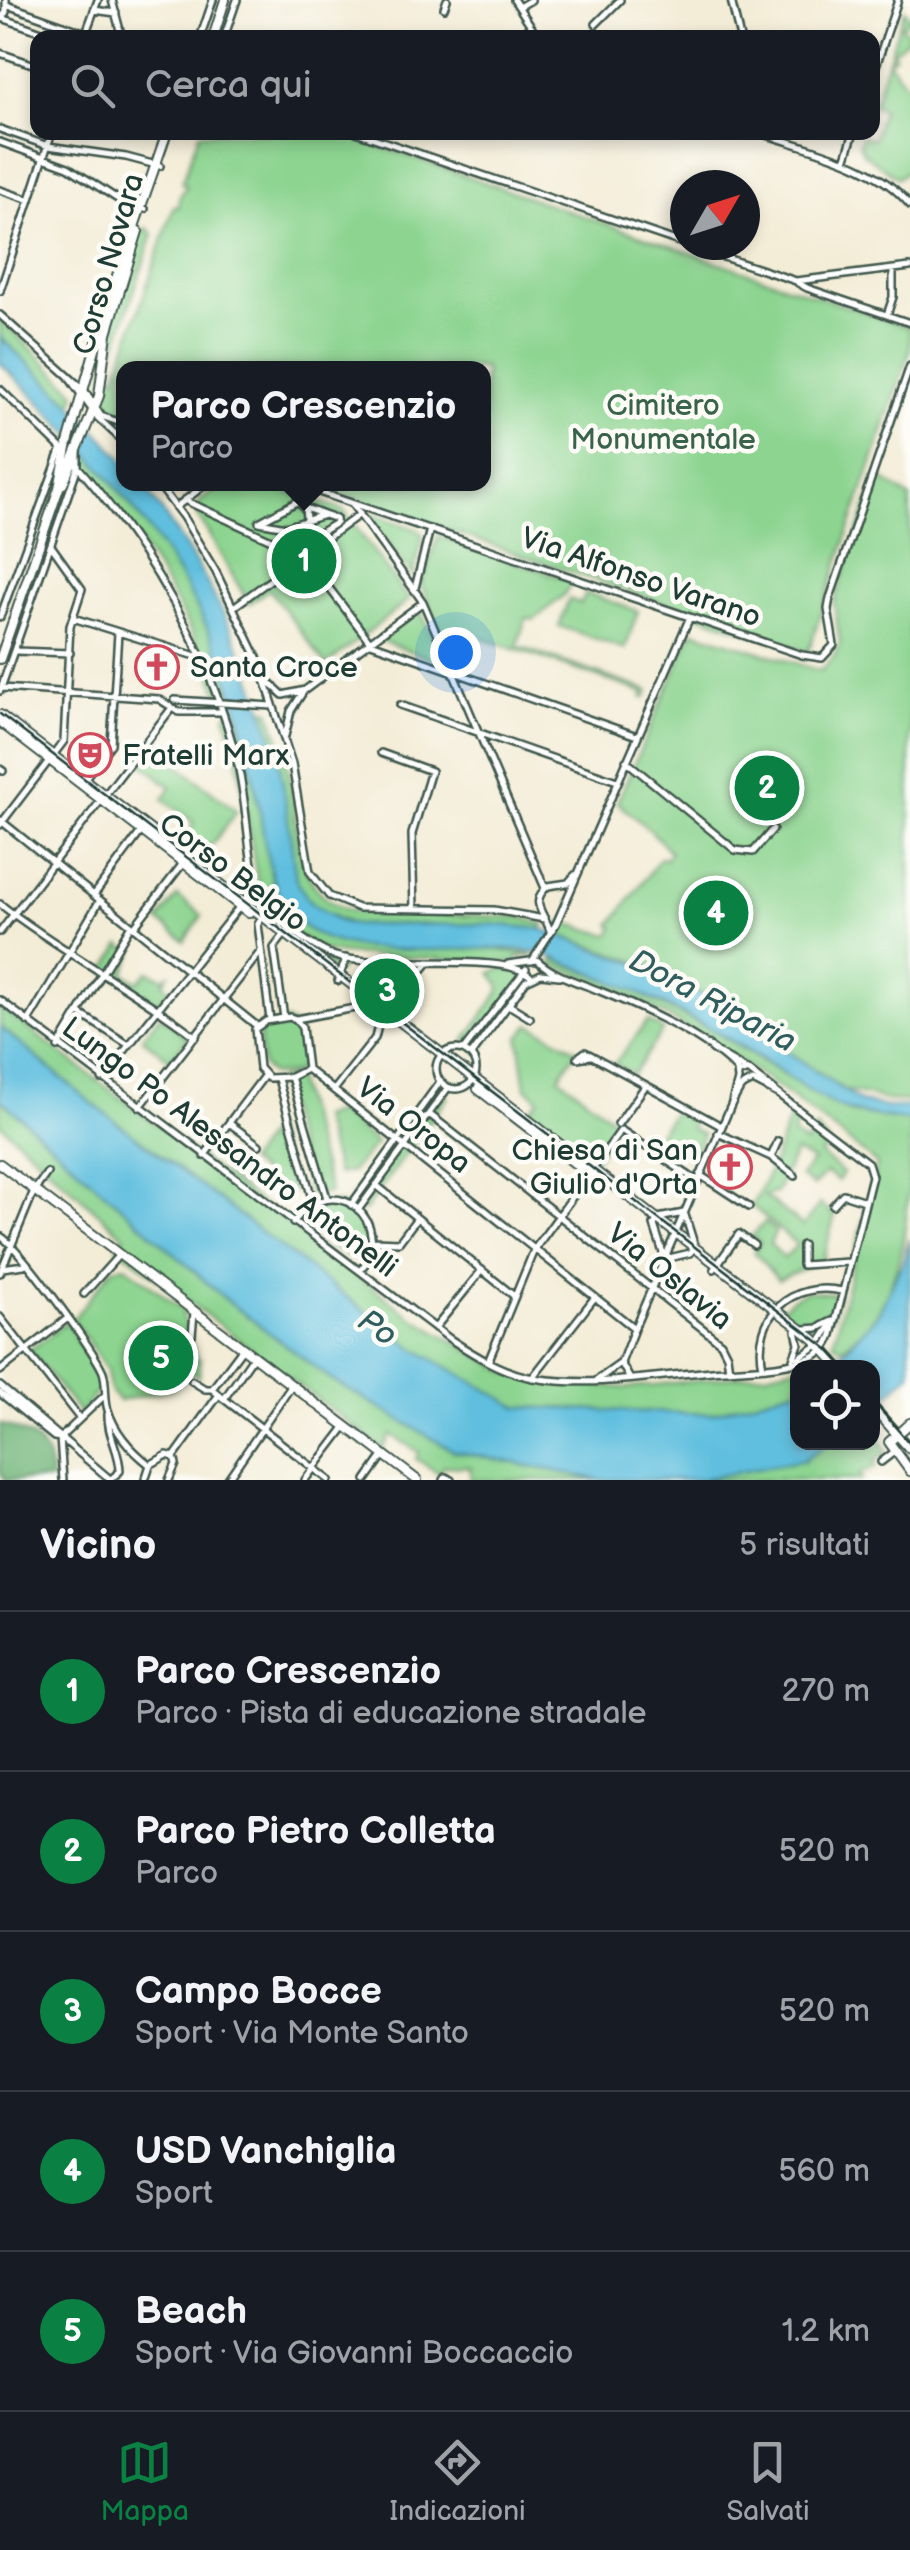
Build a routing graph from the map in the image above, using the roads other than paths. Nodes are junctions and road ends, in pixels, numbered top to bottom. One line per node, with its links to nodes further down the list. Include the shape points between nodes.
1 (98, 0): 13 (street)
2 (112, 0): 14 (street)
3 (213, 0): 23 (street)
4 (225, 0): 16 (main road)
5 (236, 0): 17 (street)
6 (514, 0): 12 (street)
7 (531, 0): 12 (street)
8 (620, 0): 18 (street)
9 (731, 0): 27 (street)
10 (898, 0): 29 (street)
11 (6, 3): 15 (street); 20 (street)
12 (519, 7): 26 (street)
13 (94, 10): 14 (street); 21 (street)
14 (116, 13): 22 (street)
15 (1, 19): 19 (street)
16 (218, 20): 17 (street); 24 (main road)
17 (229, 23): 25 (street)
18 (596, 24)
19 (35, 30)
20 (73, 30)
21 (87, 30)
22 (120, 30)
23 (204, 30)
24 (215, 30)
25 (227, 30)
26 (533, 30)
27 (738, 30)
28 (0, 54): 30 (street)
29 (880, 54)
30 (30, 63)
31 (0, 130): 38 (street)
32 (50, 140): 38 (street)
33 (167, 140): 41 (main road, Corso Novara)
34 (379, 140): 46 (street)
35 (784, 140): 40 (street)
36 (852, 140): 40 (street)
37 (0, 142): 39 (street)
38 (48, 146): 39 (street); 41 (street)
39 (44, 158): 43 (street); 45 (street)
40 (845, 161): 44 (street, via 882,178)
41 (157, 165): 45 (main road, Corso Novara)
42 (0, 190): 43 (street)
43 (30, 200): 51 (street)
44 (910, 205)
45 (143, 208): 57 (main road, Corso Novara); 58 (main road, Corso Novara, via 112,310)
46 (670, 240)
47 (732, 260): 50 (street)
48 (910, 267): 49 (street)
49 (894, 270): 50 (street); 53 (street)
50 (796, 281): 53 (street)
51 (0, 291)
52 (0, 315): 57 (street)
53 (887, 315): 54 (street)
54 (910, 323)
55 (910, 366): 81 (street, Via Alfonso Varano, via 830,598 832,649 822,658 802,655)
56 (0, 390): 61 (street)
57 (84, 394): 58 (street); 61 (main road, Corso Novara, via 70,437)
58 (92, 412): 59 (street); 60 (street); 61 (main road, Corso Novara)
59 (116, 423)
60 (116, 434)
61 (73, 454): 75 (street); 80 (street); 87 (street, via 145,556); 88 (main road)
62 (164, 491): 67 (street)
63 (196, 491): 65 (street)
64 (317, 491): 66 (street, Via Alfonso Varano)
65 (184, 500): 67 (street); 76 (street)
66 (350, 502): 69 (street); 74 (street, Via Alfonso Varano)
67 (176, 506): 79 (street)
68 (305, 508): 70 (street); 71 (street); 72 (street, via 296,502 259,522)
69 (360, 514): 76 (street); 77 (street)
70 (324, 515): 71 (street); 73 (street, via 336,523 316,536)
71 (306, 520): 72 (street); 73 (street)
72 (286, 527): 73 (street)
73 (307, 529)
74 (430, 529): 77 (street); 81 (street, Via Alfonso Varano)
75 (52, 547): 82 (street, via 82,589); 85 (street)
76 (304, 555): 79 (street); 84 (street)
77 (415, 588): 78 (street)
78 (423, 602): 84 (street); 90 (street)
79 (234, 606): 89 (street)
80 (0, 617)
81 (690, 617): 104 (street)
82 (73, 618): 83 (street); 86 (street)
83 (118, 633): 87 (street); 95 (street)
84 (371, 642): 90 (street); 92 (street)
85 (16, 650): 86 (street); 91 (street)
86 (70, 653): 93 (street)
87 (200, 657): 96 (street)
88 (0, 659)
89 (261, 667): 94 (street, via 272,688); 99 (street)
90 (453, 671): 103 (street); 104 (street)
91 (1, 690): 93 (street)
92 (305, 690): 94 (street); 100 (street)
93 (67, 694): 95 (street); 107 (street, via 64,741)
94 (285, 695): 99 (street); 100 (street)
95 (112, 696): 97 (street); 110 (street, via 111,744)
96 (218, 702): 97 (street); 99 (street); 101 (street)
97 (174, 704): 101 (street, via 179,712); 111 (street)
98 (400, 705): 103 (street)
99 (272, 707): 100 (street, via 285,715); 105 (street)
100 (292, 709): 105 (street)
101 (222, 712): 119 (street, via 241,779)
102 (0, 718): 107 (main road, Corso Belgio)
103 (479, 731): 109 (street); 120 (street)
104 (637, 736): 108 (street)
105 (285, 741): 126 (street, via 316,883 352,907)
106 (381, 753): 126 (street, via 431,771 412,834)
107 (51, 758): 110 (main road, Corso Belgio); 112 (street)
108 (626, 760): 109 (street); 114 (street, via 728,846 750,853)
109 (617, 780): 117 (street)
110 (82, 782): 111 (main road, Corso Belgio)
111 (103, 798): 113 (main road, Corso Belgio); 116 (street)
112 (1, 822): 116 (street)
113 (143, 829): 115 (main road, Corso Belgio); 122 (street)
114 (773, 829)
115 (185, 861): 124 (main road, Corso Belgio); 131 (street)
116 (53, 863): 122 (street); 127 (street)
117 (576, 872): 118 (street); 121 (street)
118 (564, 883): 120 (street); 121 (street)
119 (256, 886): 124 (street); 137 (street, via 284,924)
120 (545, 888): 125 (street)
121 (570, 893): 130 (street)
122 (97, 898): 131 (street); 136 (street)
123 (0, 904): 127 (street)
124 (241, 904): 129 (main road, Corso Belgio); 144 (street)
125 (538, 908): 128 (street); 130 (street)
126 (414, 909): 128 (street)
127 (14, 914): 132 (street); 136 (street)
128 (524, 914): 130 (street)
129 (261, 919): 133 (main road, Corso Belgio); 135 (street)
130 (549, 925): 134 (street)
131 (132, 926): 144 (street); 145 (street)
132 (0, 932)
133 (283, 936): 149 (main road, Corso Belgio); 159 (street, via 274,948)
134 (541, 951): 138 (street); 142 (street)
135 (260, 952): 154 (street); 162 (street)
136 (68, 953): 145 (street); 163 (street)
137 (346, 958): 139 (street); 149 (street)
138 (530, 961): 141 (street); 142 (street); 143 (street)
139 (408, 962): 140 (street); 150 (street)
140 (428, 964): 141 (street); 150 (street)
141 (505, 965): 143 (street); 151 (street)
142 (542, 965): 146 (street); 147 (street)
143 (526, 970): 148 (street); 151 (street)
144 (187, 971): 154 (street); 156 (street)
145 (102, 974): 156 (street); 157 (street)
146 (541, 974): 147 (street); 148 (street)
147 (559, 976): 169 (street, via 652,1013)
148 (531, 977): 155 (street)
149 (339, 978): 152 (main road, Corso Belgio)
150 (414, 978): 158 (street)
151 (515, 982): 168 (street)
152 (365, 998): 158 (main road, Corso Belgio); 161 (street, via 356,1008)
153 (0, 1000): 163 (street, Lungo Po Alessandro Antonelli)
154 (224, 1000): 164 (street); 165 (street)
155 (508, 1005): 160 (street); 170 (street)
156 (158, 1008): 165 (street); 166 (street)
157 (79, 1013): 166 (street); 167 (street)
158 (385, 1014): 171 (main road, Corso Belgio); 184 (street)
159 (284, 1018): 161 (street); 162 (street)
160 (530, 1018)
161 (296, 1019): 173 (street)
162 (270, 1020): 164 (street)
163 (28, 1023): 167 (street, Lungo Po Alessandro Antonelli)
164 (257, 1026): 174 (street)
165 (196, 1037): 186 (street)
166 (130, 1045): 179 (street)
167 (58, 1047): 179 (street, Lungo Po Alessandro Antonelli)
168 (465, 1048): 170 (street); 171 (street)
169 (713, 1050): 176 (street); 177 (street)
170 (472, 1054): 180 (street)
171 (439, 1056): 180 (main road, Corso Belgio); 181 (street)
172 (591, 1056): 182 (street)
173 (307, 1069): 175 (street); 184 (street, Via Oropa)
174 (264, 1076): 178 (street); 188 (street)
175 (291, 1077): 178 (street); 204 (street)
176 (738, 1077): 177 (street); 177 (street); 185 (street)
177 (749, 1077): 185 (street); 205 (street, Lungo Po Alessandro Antonelli, via 868,1163 872,1176)
178 (278, 1078): 206 (street)
179 (102, 1079): 186 (street, Lungo Po Alessandro Antonelli)
180 (474, 1083): 183 (street); 198 (main road, Corso Belgio)
181 (440, 1084): 183 (street); 191 (street)
182 (646, 1086): 189 (street); 190 (street)
183 (447, 1089): 187 (street)
184 (334, 1090): 191 (street, Via Oropa)
185 (732, 1103): 190 (street)
186 (140, 1108): 195 (street, Lungo Po Alessandro Antonelli)
187 (429, 1114): 194 (street); 211 (street, Via Oslavia)
188 (229, 1124): 193 (street); 195 (street)
189 (618, 1124)
190 (720, 1130): 196 (street); 201 (street)
191 (398, 1141): 194 (street, Via Oropa); 208 (street)
192 (778, 1141): 196 (street)
193 (258, 1145)
194 (404, 1146): 202 (street); 221 (street, Via Oropa)
195 (204, 1156): 214 (street, Lungo Po Alessandro Antonelli)
196 (771, 1157): 200 (street)
197 (0, 1164): 203 (main road)
198 (590, 1171): 201 (street, via 623,1129); 211 (street); 213 (main road, Corso Belgio)
199 (47, 1173): 203 (street)
200 (795, 1176)
201 (699, 1178): 209 (street); 210 (street)
202 (376, 1185): 208 (street); 212 (street)
203 (34, 1191): 218 (street); 224 (main road)
204 (326, 1198): 206 (street); 208 (street)
205 (865, 1201): 207 (street, via 847,1193); 226 (street, Lungo Po Alessandro Antonelli)
206 (312, 1202): 214 (street)
207 (833, 1205)
208 (354, 1208): 217 (street)
209 (749, 1208)
210 (684, 1213): 213 (street); 216 (street); 222 (street)
211 (558, 1216): 221 (street); 232 (street, Via Oslavia)
212 (417, 1218): 217 (street, via 398,1242); 229 (street)
213 (655, 1222): 216 (main road, Corso Belgio); 225 (street)
214 (293, 1223): 231 (street, Lungo Po Alessandro Antonelli)
215 (0, 1236): 218 (street)
216 (674, 1236): 222 (main road, Corso Belgio); 225 (street)
217 (373, 1241): 231 (street)
218 (12, 1244): 223 (street); 227 (street); 230 (street)
219 (754, 1245): 228 (street, via 739,1234)
220 (802, 1245): 226 (street, via 802,1265)
221 (534, 1250): 235 (street); 236 (street, Via Oropa)
222 (692, 1250): 225 (street); 228 (main road, Corso Belgio)
223 (0, 1252)
224 (119, 1254): 234 (street); 238 (main road)
225 (665, 1259): 232 (street)
226 (849, 1262): 233 (street, Lungo Po Alessandro Antonelli)
227 (26, 1265): 230 (street); 240 (street)
228 (715, 1267): 237 (main road, Corso Belgio)
229 (482, 1270): 235 (street); 242 (street)
230 (1, 1271)
231 (360, 1272): 242 (street, Lungo Po Alessandro Antonelli)
232 (652, 1288): 243 (street); 258 (street, Via Oslavia, via 725,1348)
233 (842, 1291): 237 (street, via 802,1290); 241 (street, Lungo Po Alessandro Antonelli)
234 (84, 1294)
235 (515, 1296): 253 (street)
236 (595, 1297): 243 (street, Via Oropa); 259 (street)
237 (773, 1311): 244 (main road, Corso Belgio); 256 (street, via 761,1336)
238 (195, 1312): 245 (street); 246 (main road)
239 (0, 1317): 247 (street)
240 (68, 1318): 247 (street); 267 (street, via 103,1372)
241 (834, 1320): 244 (street); 248 (street, Lungo Po Alessandro Antonelli)
242 (435, 1328): 253 (street, Lungo Po Alessandro Antonelli)
243 (634, 1328): 255 (street)
244 (797, 1330): 248 (main road, Corso Belgio); 250 (street)
245 (192, 1335)
246 (242, 1349): 249 (main road); 265 (street)
247 (26, 1350): 257 (street); 272 (street)
248 (824, 1351): 251 (street, Lungo Po Alessandro Antonelli); 252 (main road, Corso Belgio)
249 (253, 1357): 264 (main road); 268 (street)
250 (794, 1360)
251 (797, 1360)
252 (832, 1360)
253 (488, 1362): 259 (street, Lungo Po Alessandro Antonelli)
254 (790, 1362): 256 (street, Lungo Po Alessandro Antonelli)
255 (619, 1367): 260 (street); 261 (street); 263 (street)
256 (763, 1367): 258 (street, Lungo Po Alessandro Antonelli)
257 (0, 1370)
258 (729, 1370): 261 (street, Lungo Po Alessandro Antonelli)
259 (532, 1378): 263 (street, Lungo Po Alessandro Antonelli)
260 (614, 1379): 261 (street, Lungo Po Alessandro Antonelli); 263 (street, Lungo Po Alessandro Antonelli)
261 (630, 1379)
262 (192, 1381): 265 (street)
263 (595, 1381)
264 (292, 1386): 274 (main road); 275 (street)
265 (212, 1389): 268 (street)
266 (0, 1390): 277 (street)
267 (106, 1395): 269 (street); 272 (street)
268 (221, 1398): 275 (street); 281 (street)
269 (108, 1412): 283 (street); 290 (street, via 120,1462)
270 (880, 1414): 271 (main road)
271 (884, 1418): 273 (main road); 276 (main road)
272 (80, 1419): 277 (street)
273 (910, 1421): 276 (main road)
274 (346, 1426): 280 (main road); 284 (street)
275 (261, 1429): 284 (street); 292 (street)
276 (903, 1436): 278 (main road); 279 (main road, via 889,1442)
277 (60, 1438): 286 (street); 288 (street)
278 (910, 1449)
279 (894, 1452): 282 (street); 285 (main road)
280 (383, 1456): 295 (street); 296 (main road)
281 (174, 1457): 283 (street); 287 (street)
282 (881, 1462)
283 (150, 1466): 291 (street)
284 (315, 1470): 293 (street); 294 (street)
285 (910, 1471)
286 (102, 1472): 289 (street); 290 (street)
287 (172, 1479)
288 (64, 1480)
289 (101, 1480)
290 (110, 1480)
291 (146, 1480)
292 (227, 1480)
293 (305, 1480)
294 (328, 1480)
295 (366, 1480)
296 (417, 1480)
297 (444, 1480): 298 (street)
298 (451, 1480)

